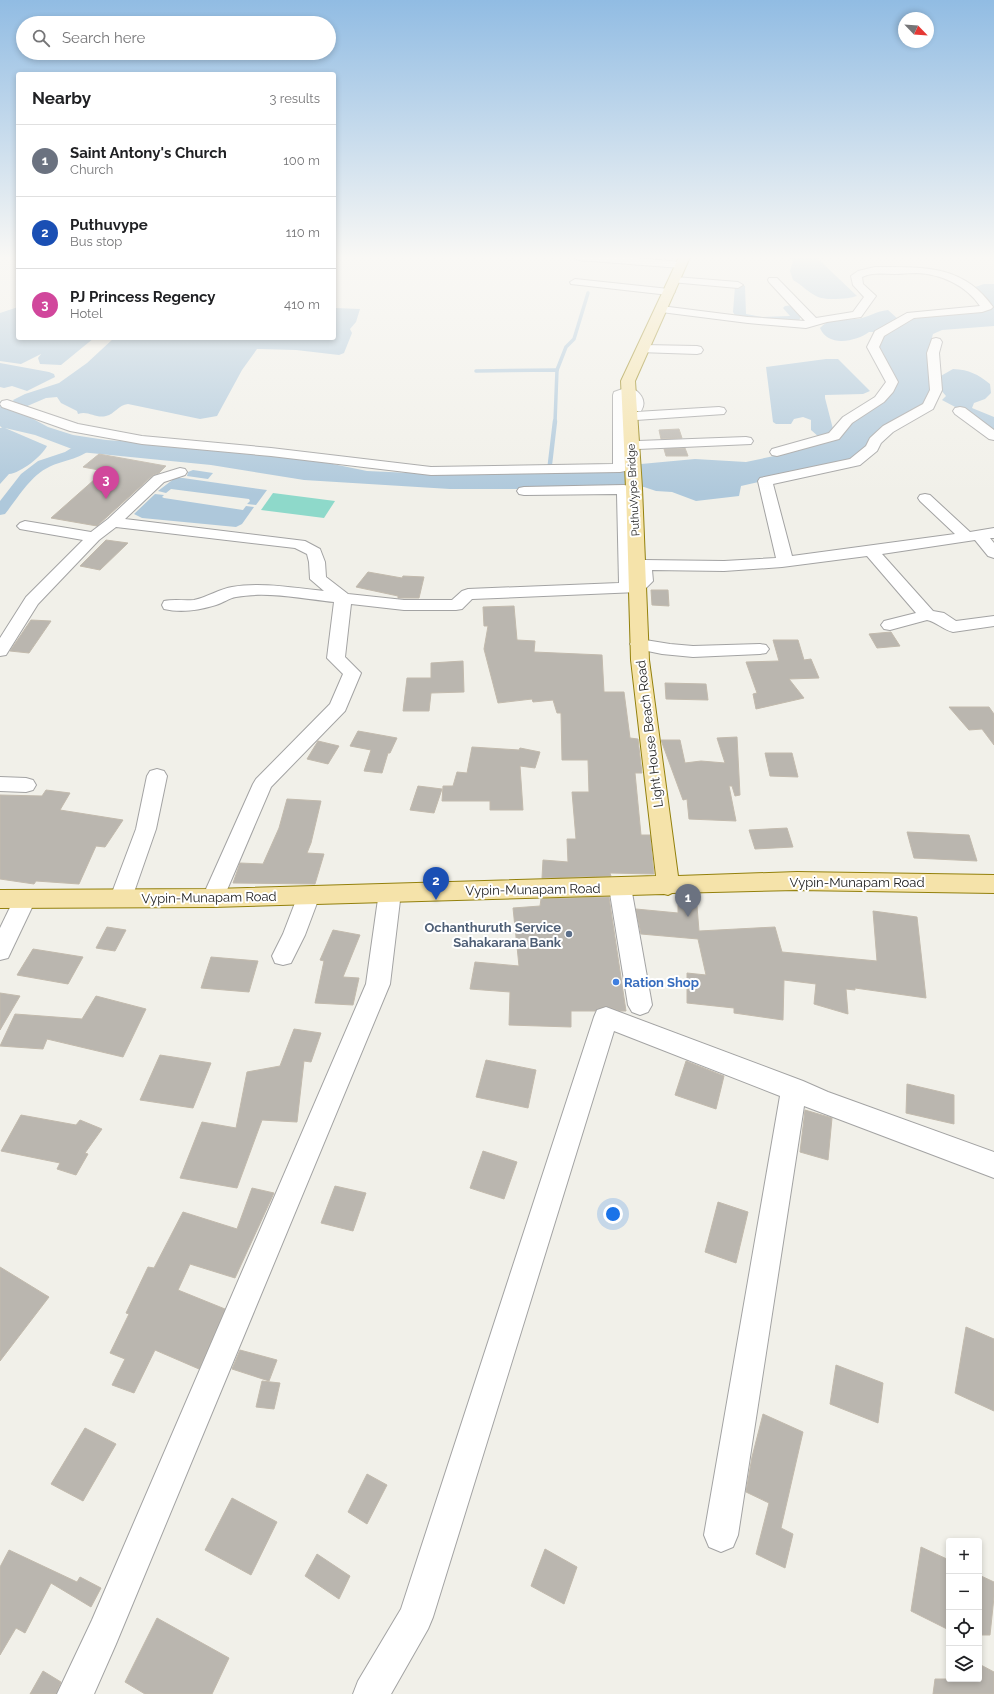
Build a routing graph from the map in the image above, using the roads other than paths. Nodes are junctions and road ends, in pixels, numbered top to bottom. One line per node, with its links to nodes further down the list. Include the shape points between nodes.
1 (649, 336): 4 (main road)
2 (878, 336): 14 (street, via 873,346 892,382 885,396 850,418 834,436)
3 (936, 342): 26 (street, via 933,353 936,390 928,406 888,429 875,441 872,448 855,462 765,481 784,556)
4 (643, 349): 5 (street); 6 (main road, via 628,381)
5 (698, 350)
6 (628, 395): 7 (street, via 619,395 620,468 431,471 142,440 75,428); 10 (street, via 635,395); 27 (main road, PuthuVype Bridge)
7 (7, 404)
8 (960, 411): 11 (street)
9 (719, 412): 10 (street)
10 (636, 416): 13 (street)
11 (994, 436)
12 (746, 441): 13 (street)
13 (638, 445): 15 (street)
14 (777, 452)
15 (639, 464)
16 (180, 472): 20 (street, via 159,479)
17 (524, 491): 27 (street, via 624,489 627,582)
18 (641, 491): 27 (street)
19 (925, 498): 22 (street)
20 (113, 522): 23 (street); 28 (street, via 299,544 314,552 318,579)
21 (25, 526): 23 (street)
22 (980, 535): 24 (street); 25 (street)
23 (94, 537): 35 (street, via 32,601)
24 (871, 551): 26 (street); 30 (street)
25 (994, 553)
26 (782, 562): 27 (street, via 724,566)
27 (640, 578): 28 (street, via 468,594 456,604 404,605); 33 (main road, Light House Beach Road)
28 (343, 598): 29 (street, via 265,590 232,592 193,605); 46 (street, via 336,658 352,673 338,707 263,784)
29 (170, 605)
30 (927, 615): 31 (street, via 938,617 953,627); 32 (street)
31 (994, 621)
32 (890, 625)
33 (639, 644): 34 (street, via 663,650 702,652); 40 (main road, Light House Beach Road)
34 (760, 650)
35 (0, 651)
36 (157, 776): 45 (street, via 146,829)
37 (0, 784): 38 (street)
38 (26, 785)
39 (994, 884): 40 (main road, Vypin-Munapam Road, via 856,880)
40 (668, 886): 41 (main road, Vypin-Munapam Road)
41 (620, 887): 42 (main road, Vypin-Munapam Road); 50 (street)
42 (390, 892): 43 (main road, Vypin-Munapam Road); 54 (street, via 378,984)
43 (309, 895): 46 (main road, Vypin-Munapam Road); 49 (street)
44 (0, 898): 47 (main road, Vypin-Munapam Road)
45 (121, 898): 46 (main road, Vypin-Munapam Road); 47 (main road, Vypin-Munapam Road)
46 (213, 898)
47 (25, 899): 48 (street)
48 (0, 951)
49 (283, 956)
50 (640, 1005)
51 (794, 1089): 52 (street); 53 (street); 55 (street, via 606,1016 416,1616)
52 (994, 1165)
53 (721, 1535)
54 (76, 1694)
55 (371, 1694)

